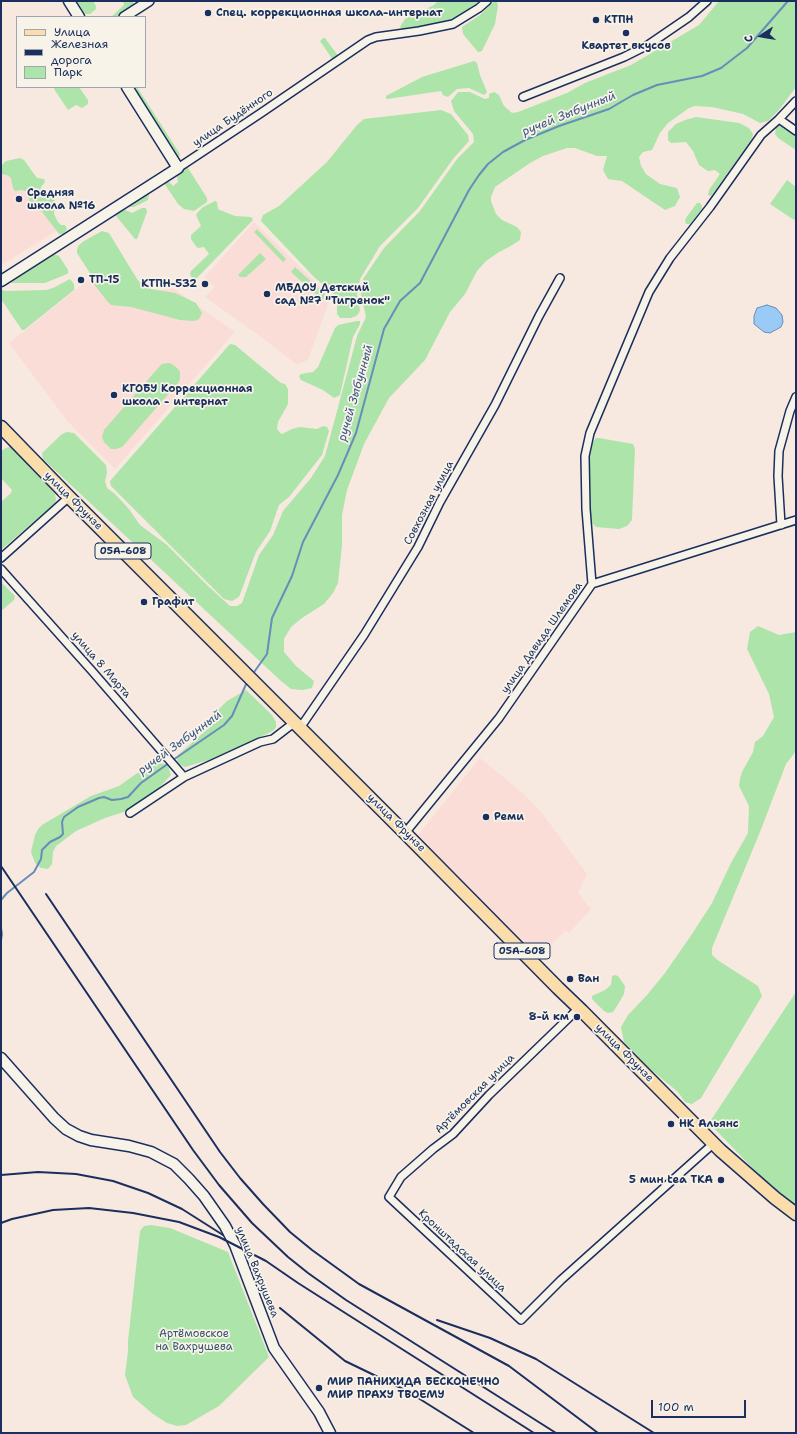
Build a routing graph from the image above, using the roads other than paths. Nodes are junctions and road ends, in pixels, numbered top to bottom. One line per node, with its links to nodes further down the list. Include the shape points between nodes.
1 (69, 1): 5 (main road)
2 (149, 1): 6 (street)
3 (487, 1): 12 (street, улица Будённого, via 453,24 368,40)
4 (707, 1): 8 (street, via 689,17 648,45)
5 (78, 16)
6 (126, 16)
7 (128, 88): 12 (main road)
8 (523, 97)
9 (796, 101): 10 (street)
10 (780, 119): 11 (street); 22 (street, via 761,135 656,280 590,433 585,456 585,477)
11 (796, 131)
12 (178, 168): 14 (main road, улица Будённого)
13 (560, 278): 23 (street, Совхозная улица, via 418,547 364,635)
14 (1, 281)
15 (796, 397): 19 (street, via 779,451)
16 (1, 427): 17 (main road, улица Фрунзе / 05А-608)
17 (69, 497): 20 (street); 23 (main road, улица Фрунзе / 05А-608)
18 (796, 520): 19 (street, улица Давида Шлемова)
19 (781, 525): 22 (street, улица Давида Шлемова)
20 (1, 558)
21 (1, 569): 24 (street, улица 8 Марта)
22 (592, 584): 26 (street, улица Давида Шлемова, via 499,718)
23 (298, 725): 24 (street, via 273,739 260,742); 26 (main road, улица Фрунзе / 05А-608)
24 (184, 777): 25 (street)
25 (130, 813)
26 (405, 833): 27 (main road, улица Фрунзе / 05А-608)
27 (579, 1008): 29 (main road, улица Фрунзе / 05А-608); 30 (street, Артёмовская улица, via 489,1095 453,1134 400,1177)
28 (1, 1058): 32 (main road, улица Вахрушева, via 66,1129 91,1140 151,1152 174,1164 204,1196 226,1226 235,1245 274,1348 319,1412)
29 (714, 1143): 30 (street, Кронштадская улица, via 561,1280 521,1320); 31 (main road, улица Фрунзе / 05А-608)
30 (389, 1197)
31 (796, 1214)
32 (330, 1433)

